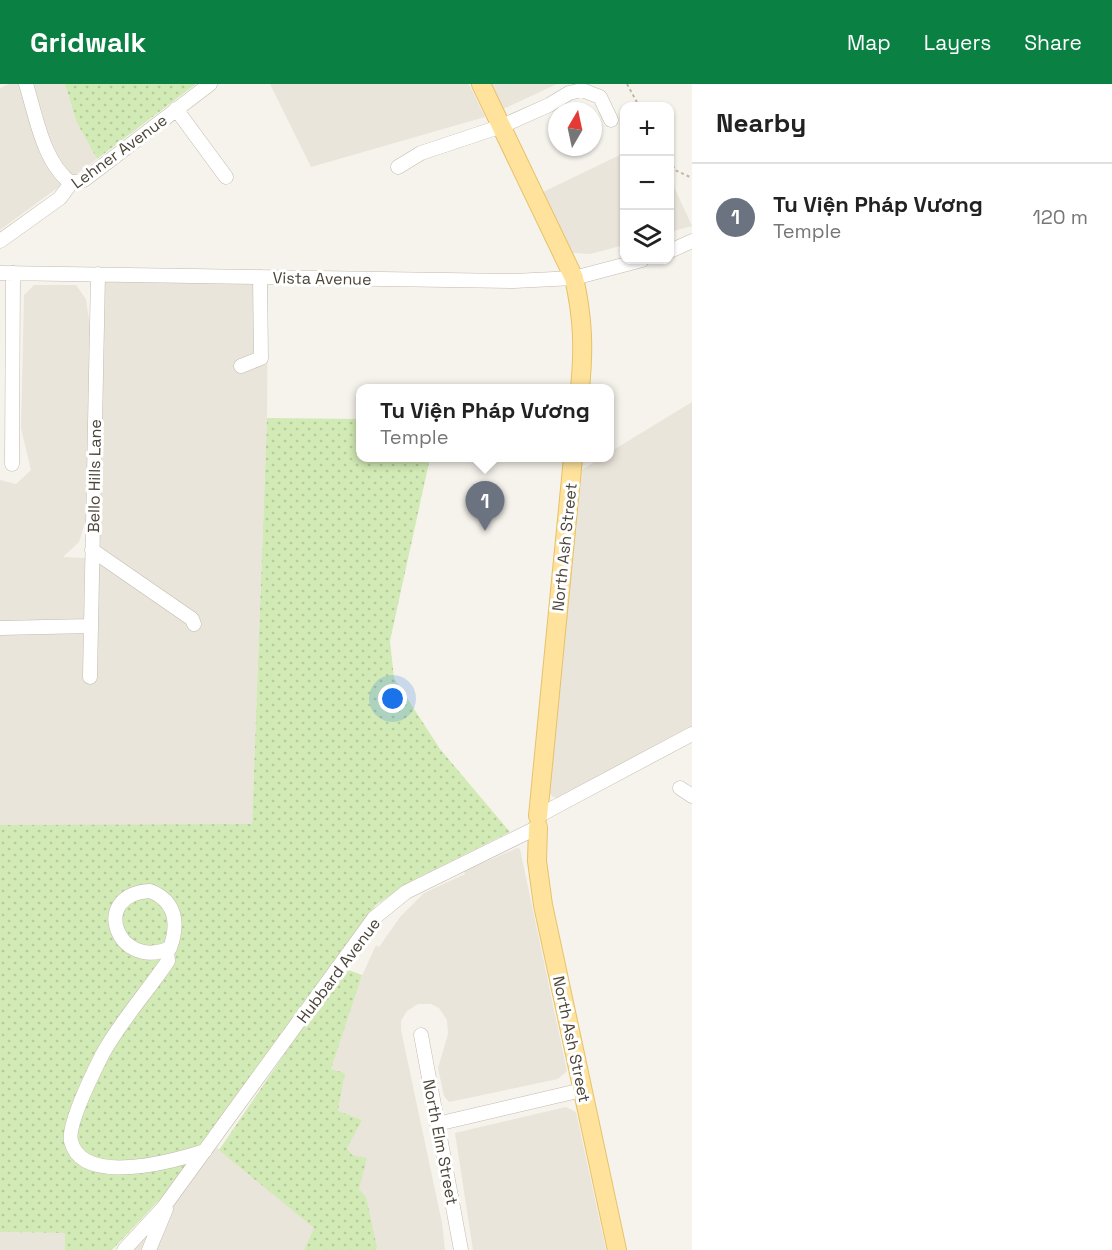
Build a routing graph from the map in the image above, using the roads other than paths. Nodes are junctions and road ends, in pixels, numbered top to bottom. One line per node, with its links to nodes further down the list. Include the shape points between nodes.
1 (26, 84): 10 (street, via 41,135 59,171)
2 (210, 84): 4 (street, Lehner Avenue)
3 (481, 84): 7 (main road)
4 (191, 90): 5 (street, Lehner Avenue)
5 (176, 109): 9 (street); 10 (street, Lehner Avenue, via 84,180)
6 (611, 120): 7 (street, via 600,97 582,90)
7 (502, 126): 8 (street, via 421,153); 18 (main road)
8 (398, 167)
9 (226, 177)
10 (71, 183): 11 (street, Lehner Avenue, via 60,198)
11 (0, 241)
12 (692, 241): 13 (street)
13 (674, 249)
14 (627, 264): 18 (street, Vista Avenue)
15 (7, 273): 16 (street, Vista Avenue); 22 (street)
16 (98, 274): 17 (street, Vista Avenue); 23 (street, Bello Hills Lane)
17 (260, 277): 18 (street, Vista Avenue, via 514,281); 19 (street, via 261,358)
18 (574, 278): 20 (main road, via 584,346)
19 (241, 366)
20 (580, 384)
21 (573, 462): 29 (main road, North Ash Street)
22 (12, 464)
23 (92, 550): 24 (street); 25 (street, Bello Hills Lane)
24 (194, 624)
25 (91, 626): 26 (street); 27 (street, Bello Hills Lane)
26 (0, 628)
27 (90, 677)
28 (692, 734): 29 (street, Hubbard Avenue)
29 (538, 821): 32 (main road, North Ash Street, via 537,861 543,905); 34 (street, Hubbard Avenue, via 406,892 374,918)
30 (167, 949): 30 (street, via 140,951 120,939 115,916 127,897 150,891 170,903 176,920); 35 (street, via 168,961 102,1055 71,1126 71,1141 91,1165 107,1168)
31 (421, 1035): 33 (street, North Elm Street)
32 (582, 1090): 33 (street); 41 (main road, North Ash Street)
33 (437, 1124): 40 (street, North Elm Street)
34 (208, 1147): 35 (street); 36 (street, Hubbard Avenue)
35 (177, 1160): 36 (street)
36 (189, 1173): 37 (street, Hubbard Avenue)
37 (168, 1201): 38 (street); 39 (street)
38 (124, 1250)
39 (149, 1250)
40 (461, 1250)
41 (617, 1250)

